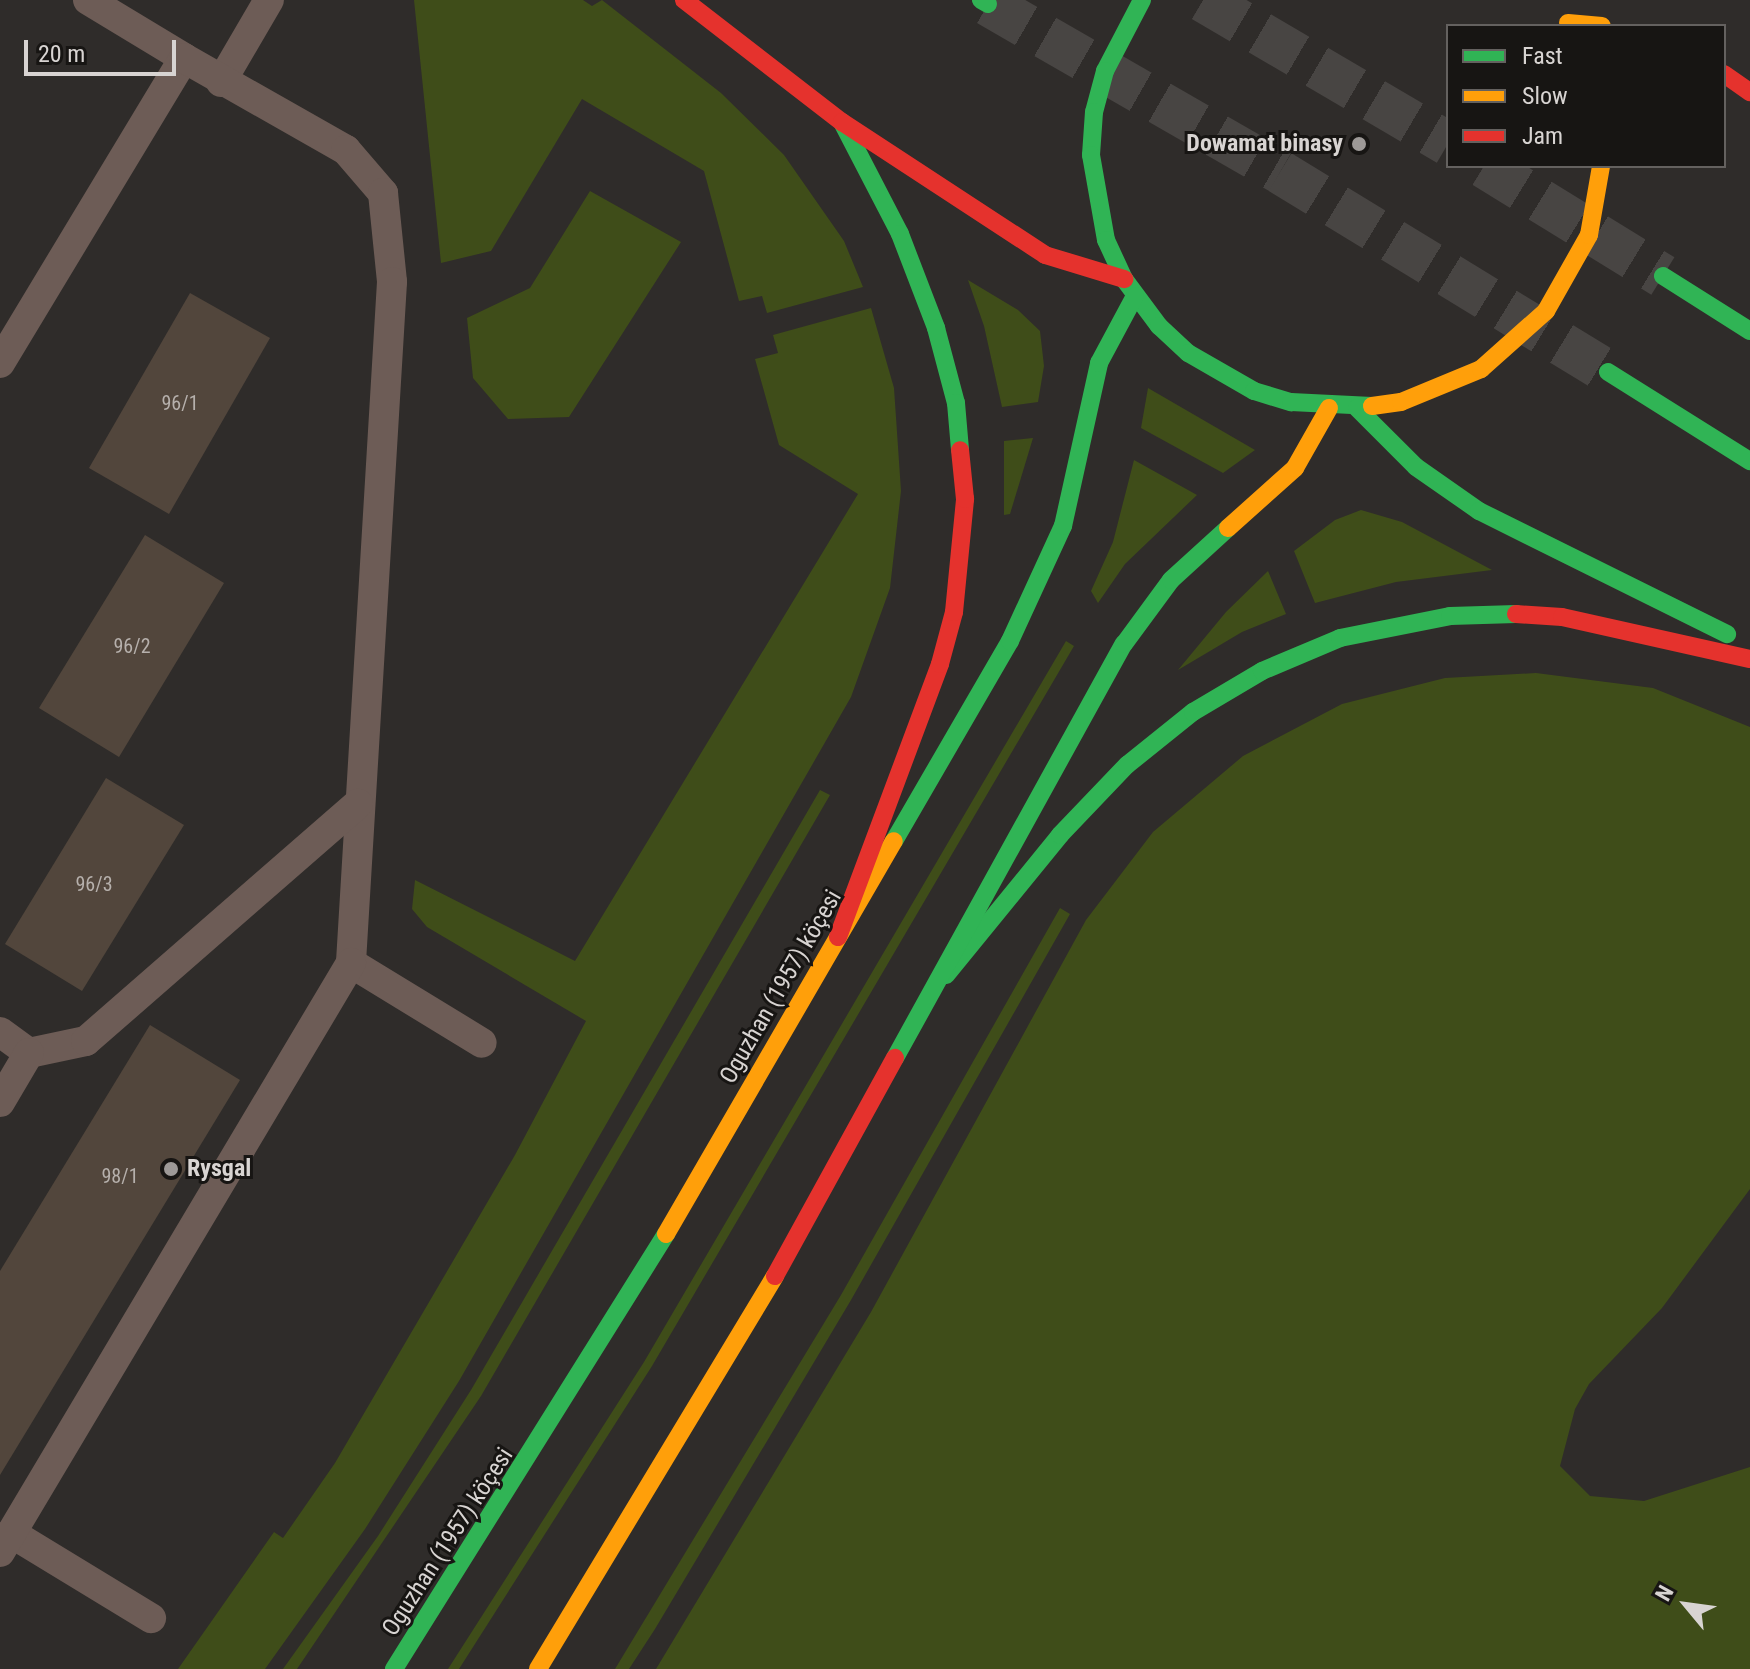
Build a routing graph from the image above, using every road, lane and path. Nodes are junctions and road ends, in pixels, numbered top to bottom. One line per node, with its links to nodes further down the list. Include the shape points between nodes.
1 (88, 0): 7 (lane)
2 (269, 0): 9 (lane)
3 (684, 0): 11 (main road)
4 (1142, 0): 14 (main road, via 1105,71 1091,155 1106,240)
5 (1566, 20): 6 (main road)
6 (1590, 24)
7 (184, 58): 9 (lane); 17 (lane)
8 (1726, 75): 10 (main road)
9 (221, 82): 24 (lane, via 346,150 383,193 392,282)
10 (1750, 92)
11 (842, 122): 14 (main road, via 1045,255); 25 (main road, via 900,234 936,328 956,403 965,499 954,612 940,664)
12 (1601, 168): 20 (main road, via 1589,235 1571,274 1516,343 1443,389)
13 (1663, 276): 16 (main road)
14 (1124, 279): 15 (main road)
15 (1135, 296): 19 (main road, via 1178,344 1220,374 1254,391); 25 (main road, Oguzhan (1957) köçesi, via 1099,363 1063,526 1039,586)
16 (1750, 331)
17 (0, 363)
18 (1608, 372): 21 (main road)
19 (1329, 408): 20 (main road); 27 (main road, via 1295,468 1171,580 1124,644)
20 (1357, 408): 22 (main road, via 1416,467 1479,511)
21 (1750, 461)
22 (1750, 646)
23 (1750, 659): 27 (main road, via 1652,634 1523,615 1450,616 1340,638 1262,671 1193,712 1127,765 1060,835)
24 (358, 804): 26 (lane); 30 (lane, via 86,1041)
25 (838, 937): 34 (main road, Oguzhan (1957) köçesi, via 605,1338)
26 (351, 963): 29 (lane); 32 (lane)
27 (946, 975): 35 (main road, via 783,1262)
28 (0, 1032): 30 (lane)
29 (482, 1043)
30 (29, 1053): 31 (lane)
31 (0, 1102)
32 (6, 1542): 33 (lane)
33 (151, 1618)
34 (394, 1669)
35 (538, 1669)

